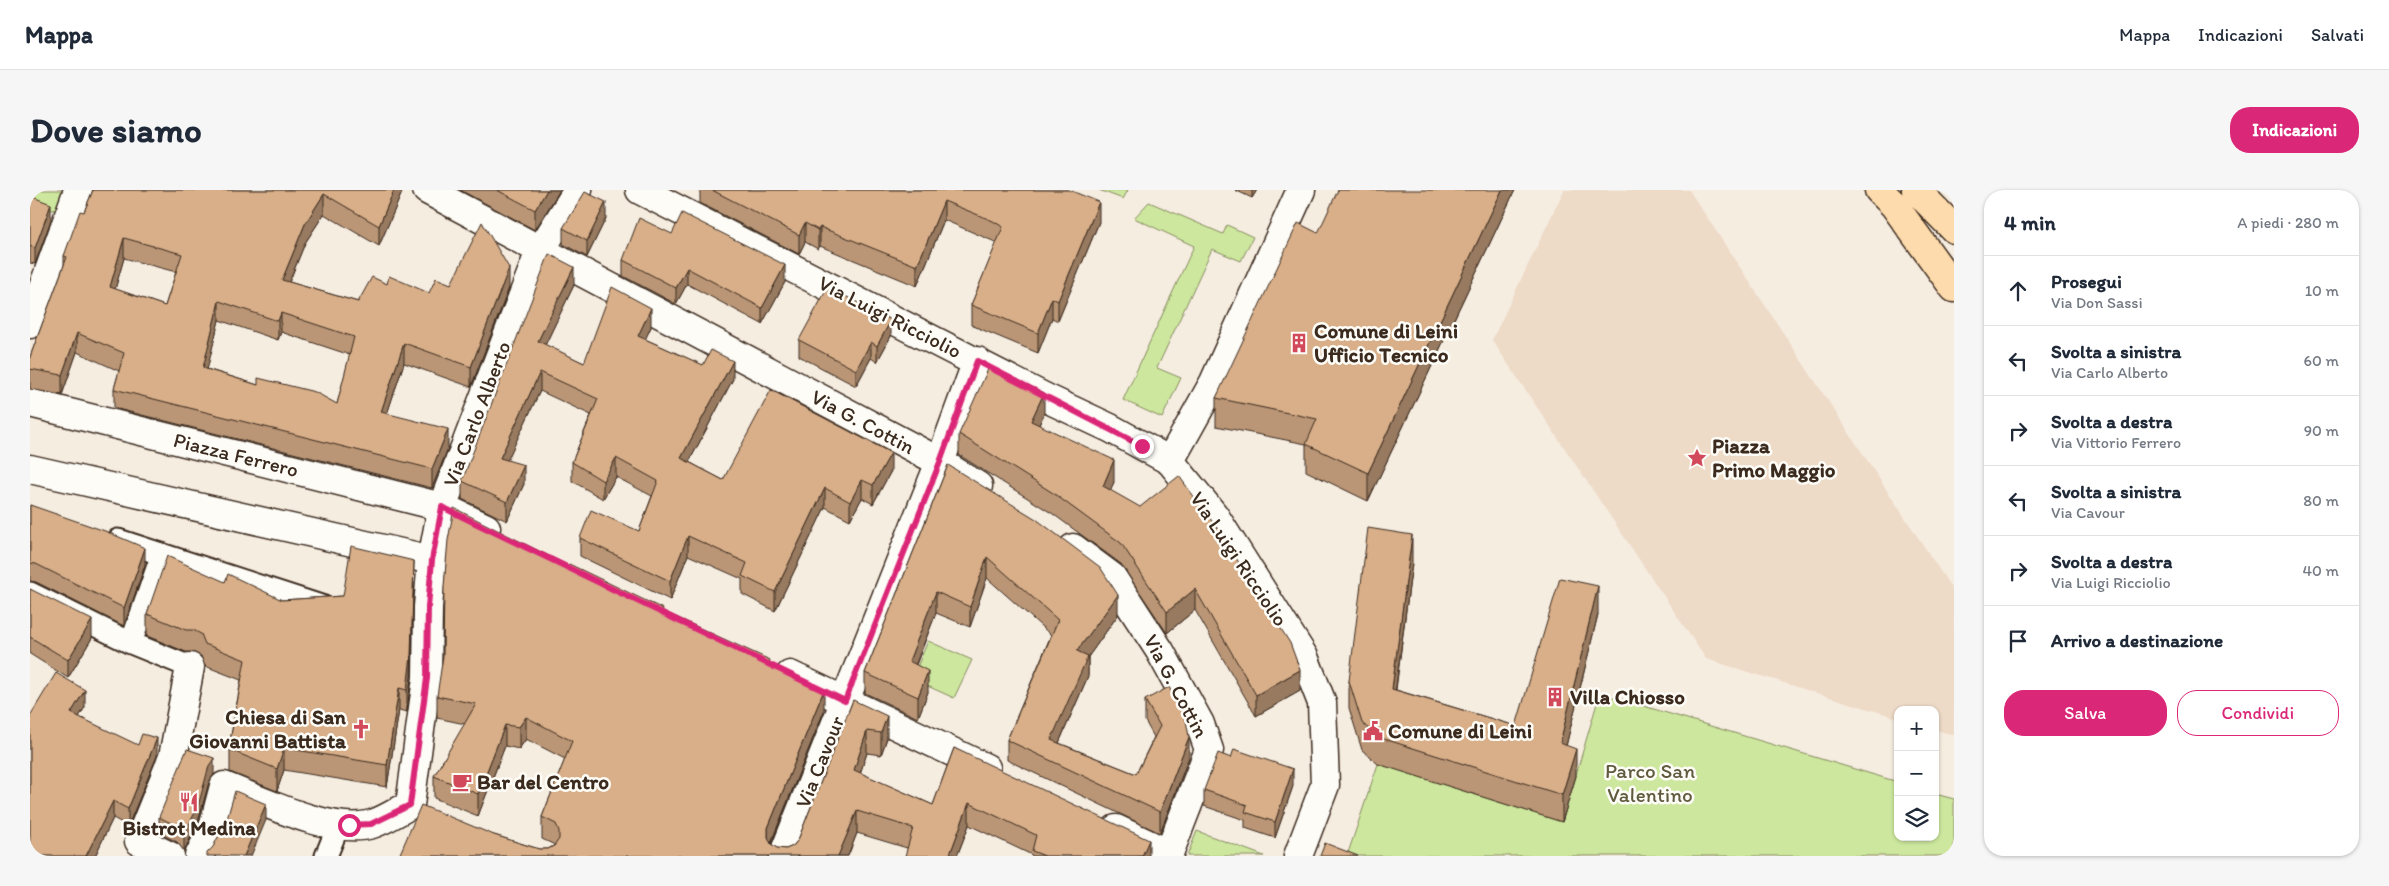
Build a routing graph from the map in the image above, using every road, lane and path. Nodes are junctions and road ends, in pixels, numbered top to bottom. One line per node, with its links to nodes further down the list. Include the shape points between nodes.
1 (78, 190): 11 (street)
2 (428, 190): 9 (street)
3 (578, 190): 9 (street)
4 (640, 190): 12 (street, Via Luigi Ricciolio)
5 (1301, 190): 14 (street, via 1214,382)
6 (1879, 190): 10 (main road, via 1894,205)
7 (1916, 190): 8 (main road)
8 (1954, 229)
9 (540, 251): 15 (street, Via G. Cottin); 18 (street, Via Carlo Alberto)
10 (1954, 288)
11 (30, 324)
12 (977, 361): 14 (street, Via Luigi Ricciolio); 15 (street, Via Cavour)
13 (30, 403): 18 (street, Piazza Ferrero)
14 (1170, 461): 40 (street, Via Luigi Ricciolio, via 1214,515 1304,657 1322,703 1325,785)
15 (940, 462): 17 (street, Via G. Cottin); 29 (street, Via Cavour)
16 (30, 469): 23 (street)
17 (997, 497)
18 (442, 507): 21 (street, Piazza Ferrero); 23 (street, Via Carlo Alberto)
19 (1052, 532): 35 (street, Via G. Cottin, via 1112,577 1160,652 1200,724 1209,750)
20 (96, 533): 22 (street)
21 (504, 537)
22 (162, 554): 25 (street); 26 (street)
23 (432, 560): 31 (street, Via Carlo Alberto, via 427,678)
24 (30, 592): 26 (street)
25 (324, 607)
26 (131, 643): 28 (street)
27 (764, 662): 29 (street)
28 (190, 667): 36 (street, via 173,757 140,841)
29 (845, 701): 30 (street); 39 (street, Via Cavour)
30 (1007, 777)
31 (410, 805): 32 (street); 34 (street, via 371,824)
32 (437, 816)
33 (1097, 820): 35 (street)
34 (339, 824): 37 (street, via 296,815 224,786 213,828); 38 (street)
35 (1168, 855)
36 (170, 856)
37 (199, 856)
38 (326, 856)
39 (783, 856)
40 (1298, 856)

